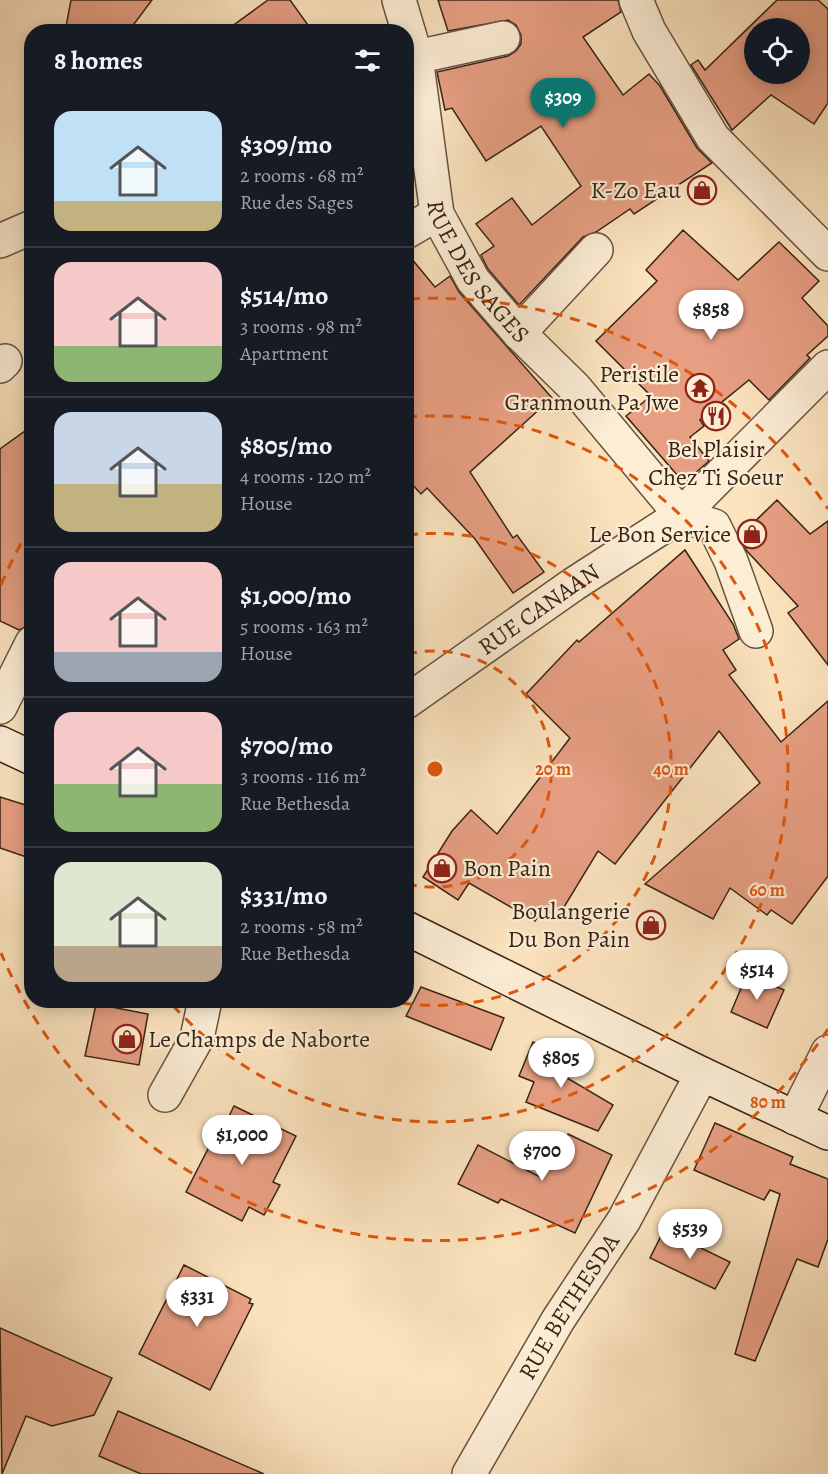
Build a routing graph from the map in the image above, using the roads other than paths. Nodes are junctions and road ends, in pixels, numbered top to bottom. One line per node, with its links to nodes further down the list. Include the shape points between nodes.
1 (399, 0): 3 (street, RUE DES SAGES)
2 (636, 0): 12 (street, via 649,31 712,138)
3 (406, 24)
4 (503, 38): 6 (street)
5 (414, 50): 6 (street, RUE DES SAGES)
6 (416, 57): 7 (street, RUE DES SAGES)
7 (437, 214): 8 (street); 13 (street, RUE DES SAGES, via 473,280)
8 (414, 227)
9 (24, 230): 10 (street)
10 (0, 241)
11 (596, 250): 13 (street)
12 (828, 254)
13 (519, 333): 15 (street, RUE DES SAGES, via 575,388)
14 (828, 368): 15 (street, RUE CANAAN)
15 (681, 515): 16 (street, via 714,526); 18 (street, RUE CANAAN, via 574,584)
16 (756, 631)
17 (24, 660): 19 (street)
18 (414, 696)
19 (0, 707)
20 (0, 743): 21 (street)
21 (24, 754)
22 (414, 932): 25 (street)
23 (203, 1008): 26 (street, via 197,1038)
24 (828, 1052): 27 (street)
25 (702, 1074): 27 (street); 29 (street, RUE BETHESDA, via 624,1220 558,1320)
26 (165, 1095)
27 (795, 1118): 28 (street)
28 (828, 1133)
29 (469, 1474)

